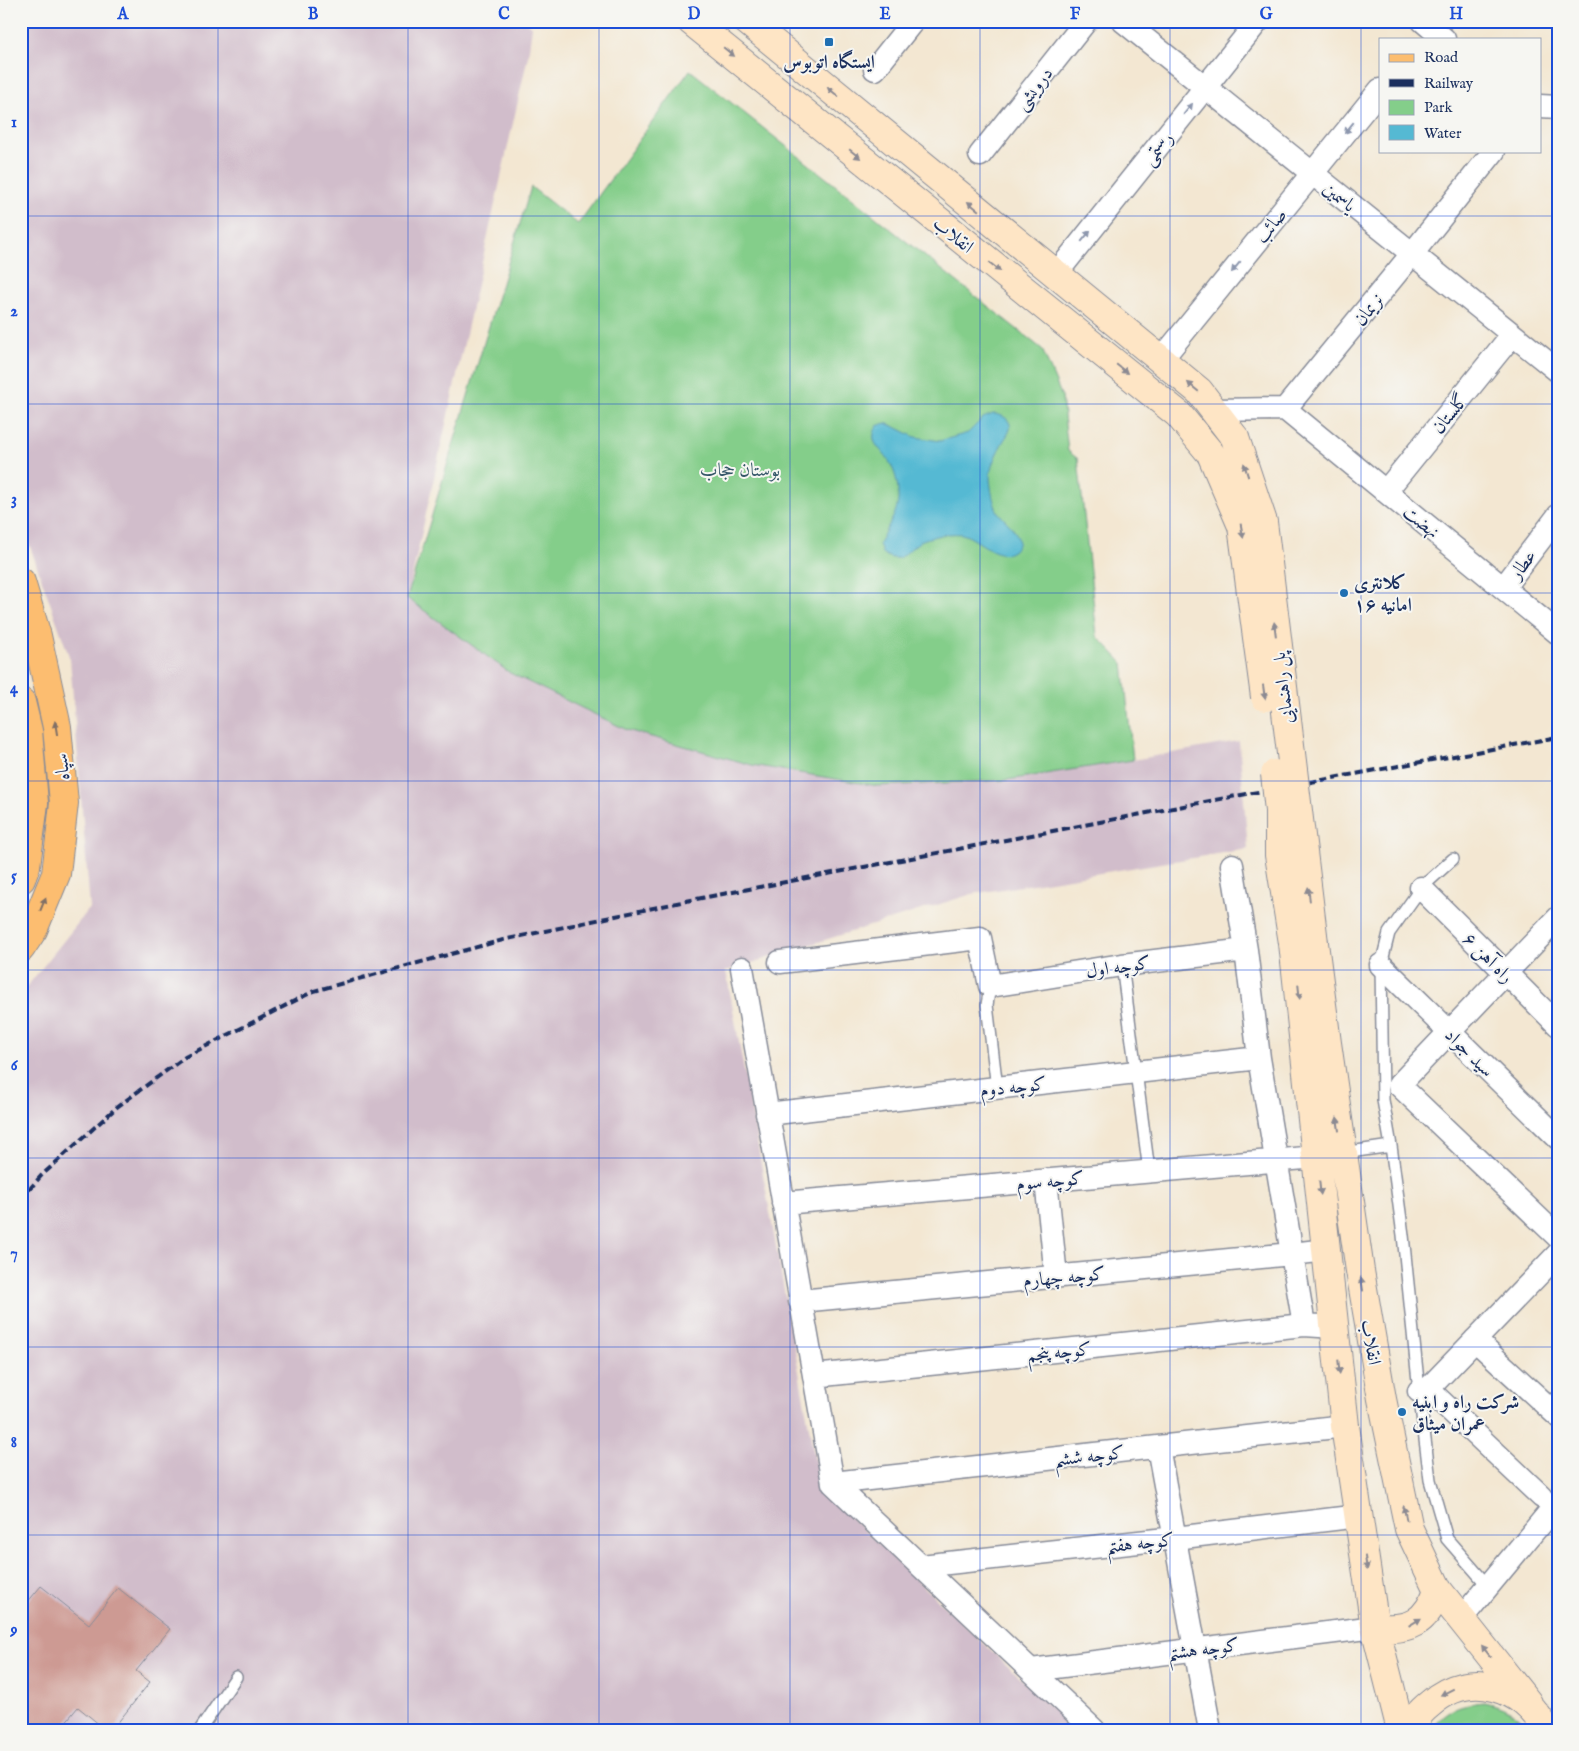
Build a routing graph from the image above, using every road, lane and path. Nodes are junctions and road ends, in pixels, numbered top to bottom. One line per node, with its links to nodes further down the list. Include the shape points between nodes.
1 (691, 21): 23 (main road, انقلاب, one-way to 23, via 1178,414)
2 (747, 21): 16 (main road, انقلاب, one-way to 2)
3 (913, 21): 7 (street)
4 (1086, 21): 13 (street, درویشی)
5 (1122, 21): 8 (street, یاسمین)
6 (1258, 21): 8 (street, رستمی)
7 (875, 69)
8 (1205, 88): 14 (street, یاسمین); 16 (street, رستمی, one-way to 8)
9 (1379, 91): 14 (street, صائب, one-way to 14)
10 (1542, 106): 11 (street)
11 (1558, 107)
12 (1493, 152): 15 (street, نریمان)
13 (980, 155)
14 (1312, 173): 15 (street, یاسمین); 18 (street, صائب, one-way to 18)
15 (1412, 254): 17 (street, یاسمین); 20 (street, نریمان)
16 (1056, 274): 18 (main road, انقلاب)
17 (1512, 334): 19 (street, یاسمین); 24 (street, گلستان)
18 (1160, 360): 21 (main road, انقلاب, one-way to 18, via 1199,392)
19 (1558, 371)
20 (1285, 409): 21 (street); 24 (street, نهضت)
21 (1214, 410): 22 (main road, انقلاب)
22 (1235, 438): 35 (main road, پل راهنمایی, one-way to 22, bridge, via 1263,522)
23 (1210, 454): 35 (main road, پل راهنمایی, one-way to 35, bridge, via 1242,526 1279,811 1278,855)
24 (1386, 491): 27 (street, نهضت)
25 (1558, 516): 27 (street, عطار)
26 (21, 582): 36 (main road, سپاه, one-way to 26, via 33,930 56,874 64,803 57,727 37,636)
27 (1504, 587): 28 (street, نهضت)
28 (1558, 632)
29 (21, 702): 32 (main road, سپاه, via 28,731 34,802 26,866)
30 (1453, 859): 33 (lane)
31 (1232, 865): 37 (street)
32 (21, 879)
33 (1420, 888): 40 (lane, via 1389,933); 42 (street, راه آهن ۶)
34 (1557, 920): 42 (street)
35 (1304, 943): 52 (main road, انقلاب)
36 (21, 948)
37 (1246, 950): 39 (street, کوچه اول); 46 (street)
38 (780, 962): 43 (street, via 980,938)
39 (1122, 965): 43 (street, کوچه اول); 47 (lane)
40 (1381, 965): 45 (street, سید جواد); 51 (lane, via 1383,1100)
41 (742, 968): 49 (street)
42 (1506, 973): 44 (street, راه آهن ۶); 45 (street)
43 (990, 986): 48 (lane, via 988,1006)
44 (1558, 1025)
45 (1450, 1032): 50 (street, سید جواد); 57 (street, via 1399,1085)
46 (1259, 1058): 47 (street, کوچه دوم); 53 (street)
47 (1136, 1072): 48 (street, کوچه دوم); 54 (lane)
48 (996, 1088): 49 (street, کوچه دوم)
49 (767, 1114): 56 (street)
50 (1558, 1138)
51 (1390, 1146): 52 (lane); 67 (lane)
52 (1330, 1155): 53 (street, کوچه سوم); 58 (main road, انقلاب, one-way to 58); 77 (main road, انقلاب, one-way to 52, via 1409,1528)
53 (1275, 1160): 54 (street, کوچه سوم); 59 (street)
54 (1149, 1171): 55 (street, کوچه سوم)
55 (1046, 1180): 56 (street, کوچه سوم); 61 (street)
56 (783, 1203): 62 (street)
57 (1558, 1237)
58 (1326, 1250): 59 (street, کوچه چهارم); 64 (main road, انقلاب)
59 (1292, 1254): 61 (street, کوچه چهارم); 63 (street)
60 (1558, 1254): 65 (street)
61 (1056, 1277): 62 (street, کوچه چهارم)
62 (800, 1301): 66 (street)
63 (1304, 1326): 64 (street, کوچه پنجم); 66 (street, کوچه پنجم)
64 (1335, 1327): 69 (main road, انقلاب, one-way to 69)
65 (1475, 1340): 67 (street); 68 (street)
66 (814, 1376): 71 (street)
67 (1423, 1390): 72 (street); 76 (lane, via 1430,1480 1446,1539)
68 (1558, 1416)
69 (1346, 1426): 70 (street, کوچه ششم); 73 (main road, انقلاب)
70 (1158, 1448): 71 (street, کوچه ششم); 74 (street)
71 (833, 1483): 75 (street)
72 (1550, 1500): 76 (street)
73 (1359, 1516): 74 (street, کوچه هفتم); 79 (main road, انقلاب, one-way to 79)
74 (1175, 1538): 75 (street, کوچه هفتم); 80 (street)
75 (920, 1566): 81 (street)
76 (1488, 1586): 78 (street)
77 (1438, 1590): 78 (main road, انقلاب); 79 (main road, one-way to 77, via 1392,1629 1408,1626 1422,1618)
78 (1461, 1619): 83 (main road, انقلاب, one-way to 78)
79 (1376, 1626): 80 (street, کوچه هشتم); 88 (main road, انقلاب)
80 (1195, 1650): 81 (street, کوچه هشتم); 87 (street)
81 (1031, 1670): 86 (street)
82 (236, 1677): 85 (lane)
83 (1536, 1715): 84 (main road, انقلاب); 89 (main road, one-way to 89, via 1512,1692 1474,1685 1455,1688 1437,1697 1422,1710)
84 (1558, 1724)
85 (200, 1730)
86 (1094, 1730)
87 (1210, 1730)
88 (1401, 1730)
89 (1410, 1730)

